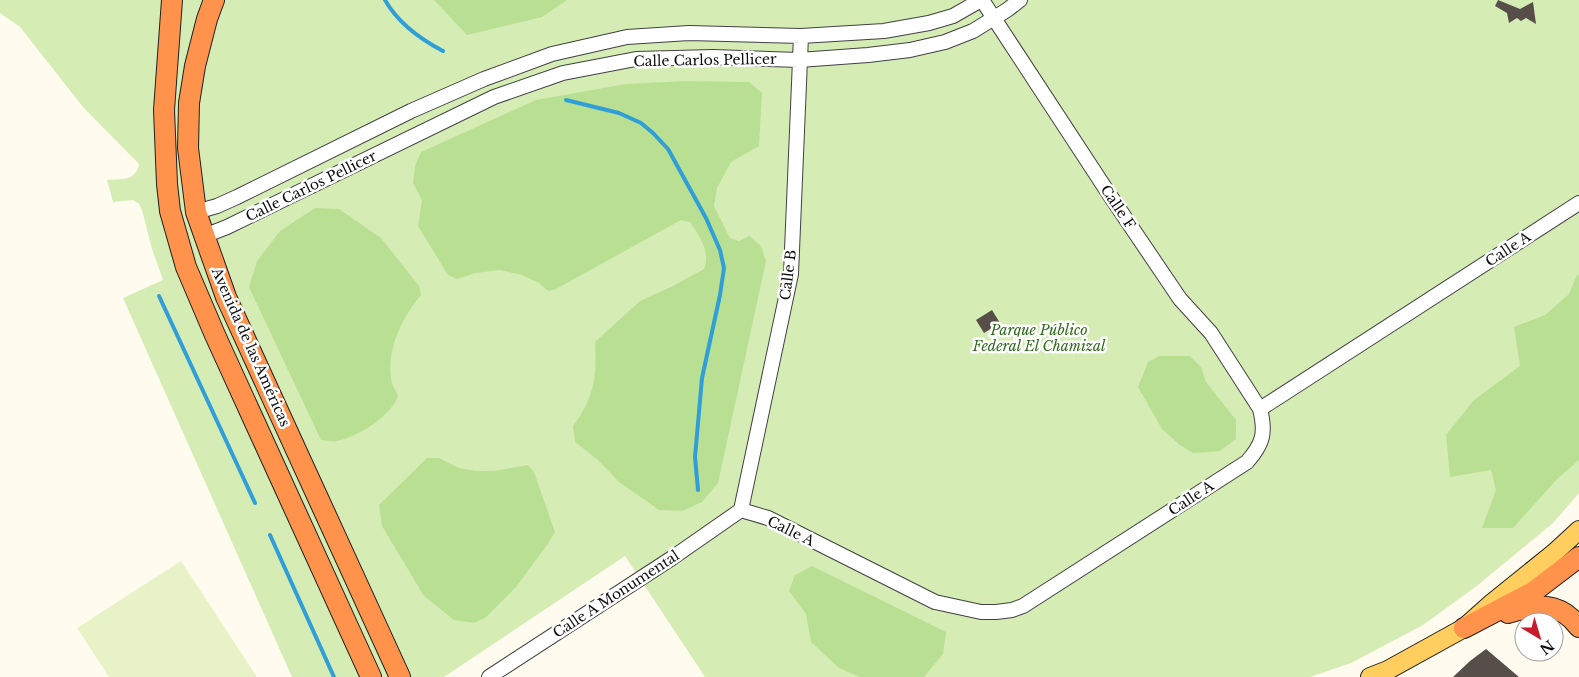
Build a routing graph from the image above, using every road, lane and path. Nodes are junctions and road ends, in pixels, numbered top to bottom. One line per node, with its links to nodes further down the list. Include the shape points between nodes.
1 (172, 0): 15 (highway, Avenida de las Américas, via 164,110 170,211 186,267 207,317)
2 (214, 0): 9 (highway, Avenida de las Américas, via 195,66 190,102 188,148)
3 (982, 0): 5 (street, Calle F); 6 (street, Calle Carlos Pellicer, via 953,16 929,23 884,31)
4 (1020, 0): 5 (street, Calle Carlos Pellicer)
5 (994, 19): 7 (street, Calle Carlos Pellicer, via 945,42 910,50); 11 (street, Calle F, via 1180,299 1211,333)
6 (801, 36): 7 (street, Calle B); 9 (street, Calle Carlos Pellicer, via 689,33 627,37 552,54 484,78 237,197)
7 (799, 60): 10 (street, Calle Carlos Pellicer, via 636,59 563,73 494,97); 12 (street, Calle B, via 791,274)
8 (1579, 203): 11 (street, Calle A)
9 (196, 212): 10 (highway, Avenida de las Américas)
10 (204, 236): 20 (highway, Avenida de las Américas, via 226,297)
11 (1260, 409): 12 (street, Calle A, via 1263,436 1258,450 1247,462 1012,610 981,612 935,602 768,518)
12 (741, 510): 21 (street, Calle A Monumental)
13 (1579, 530): 17 (main road)
14 (1579, 557): 17 (highway, via 1533,592)
15 (331, 587): 18 (highway, Avenida de las Américas); 19 (highway, via 358,627)
16 (1579, 627): 17 (highway, via 1565,613 1540,605)
17 (1464, 628): 22 (main road)
18 (371, 677)
19 (382, 677)
20 (400, 677)
21 (489, 677)
22 (1370, 677)

